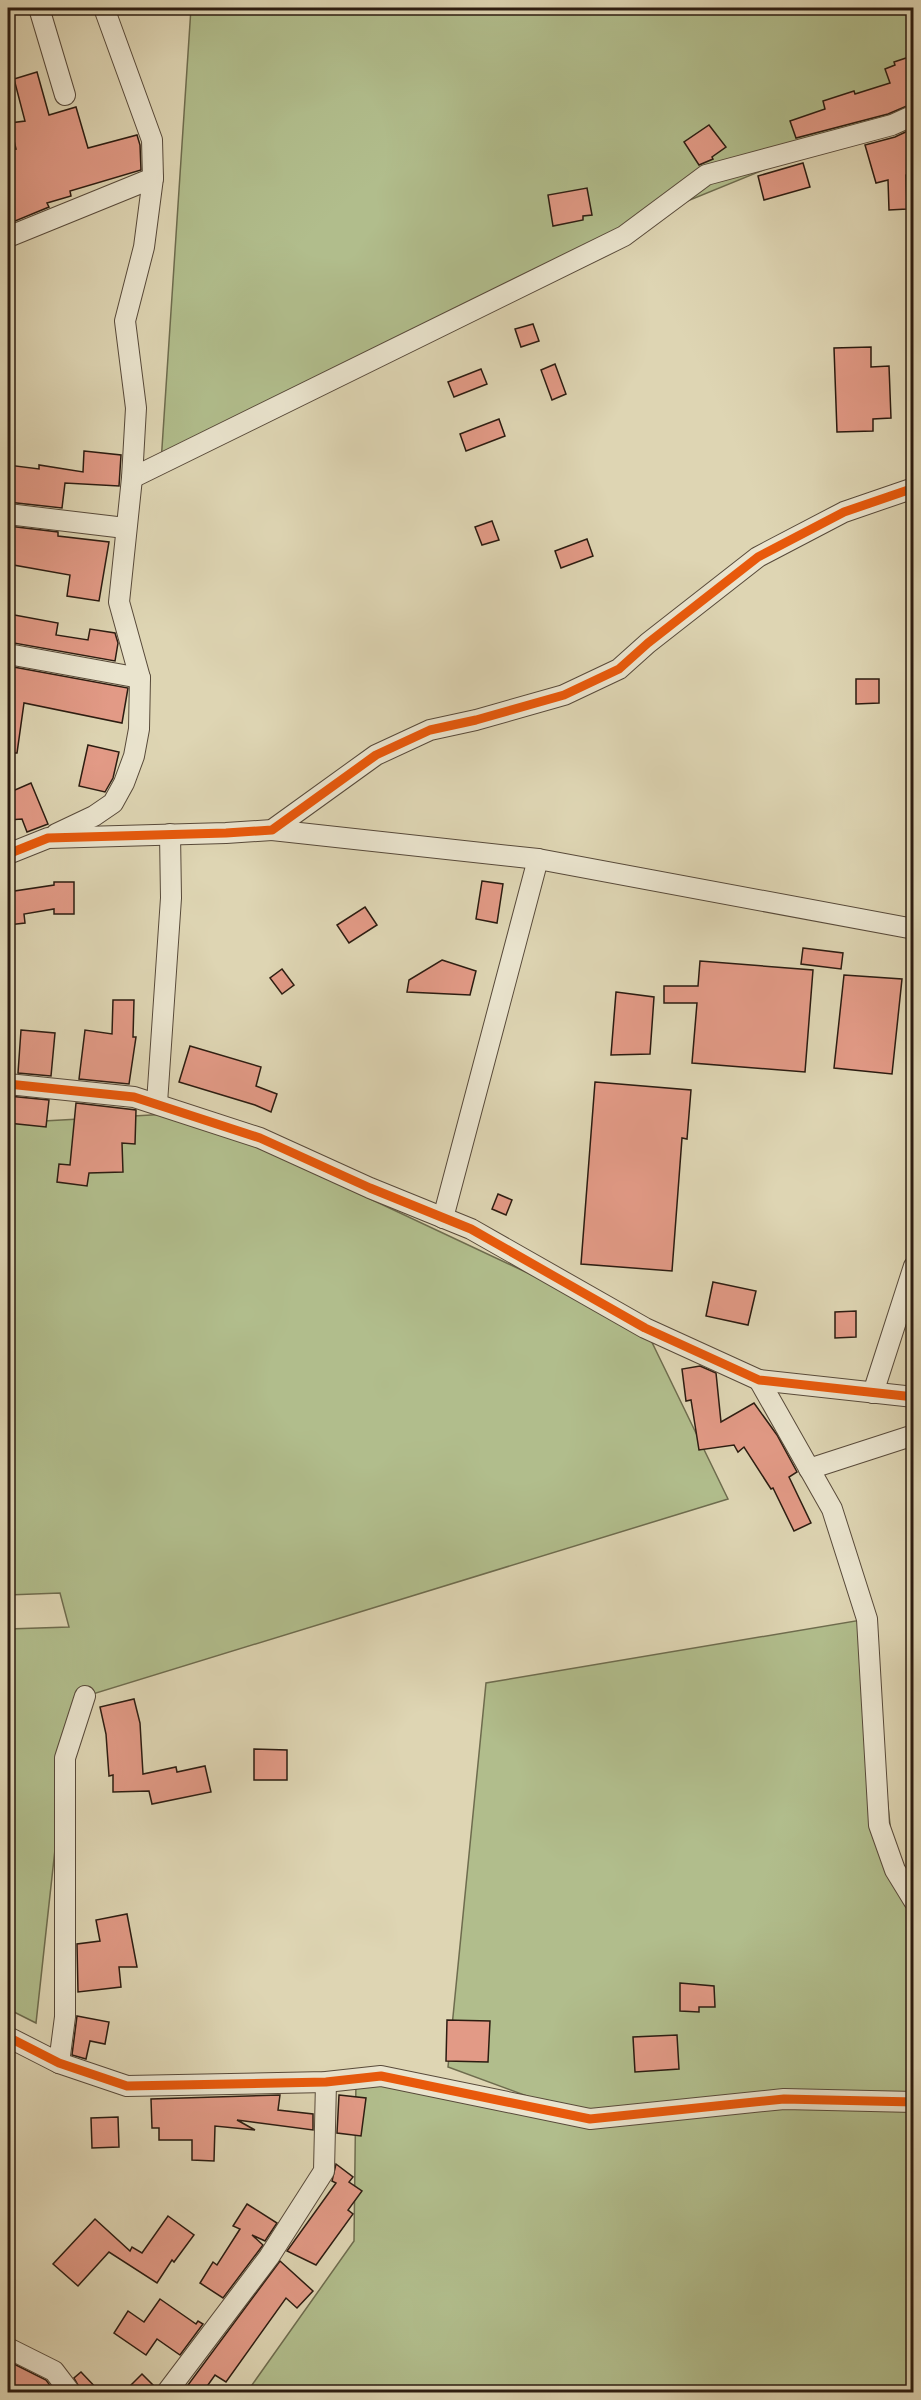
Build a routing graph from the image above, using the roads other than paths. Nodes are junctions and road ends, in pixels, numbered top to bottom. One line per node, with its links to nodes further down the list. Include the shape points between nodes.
1 (39, 8): 3 (street)
2 (104, 8): 5 (street, via 152,140)
3 (65, 95)
4 (914, 114): 7 (street, via 892,125 706,176 624,236)
5 (153, 178): 6 (street); 7 (street, via 144,248 125,321 136,408)
6 (8, 237)
7 (132, 478): 10 (street)
8 (914, 488): 13 (street, via 844,512 758,557 618,669 564,695 430,730 376,755)
9 (8, 514): 10 (street)
10 (125, 528): 12 (street, via 119,602)
11 (8, 654): 12 (street)
12 (140, 678): 15 (street, via 134,756 113,803)
13 (272, 830): 14 (street); 17 (street)
14 (170, 834): 15 (street); 20 (street, via 171,898)
15 (48, 838): 16 (street)
16 (8, 854)
17 (538, 860): 18 (street); 21 (street)
18 (914, 929)
19 (8, 1084): 20 (street, via 134,1097)
20 (157, 1103): 21 (street, via 260,1138)
21 (443, 1218): 23 (street, via 471,1229 645,1328)
22 (914, 1266): 24 (street)
23 (759, 1380): 24 (street); 27 (street)
24 (873, 1393): 25 (street)
25 (914, 1397)
26 (914, 1435): 27 (street)
27 (809, 1469): 29 (street, via 832,1509 867,1619 879,1825 895,1870)
28 (86, 1695): 31 (street, via 65,1758 65,2017)
29 (914, 1901)
30 (8, 2037): 31 (street)
31 (59, 2063): 32 (street, via 128,2086)
32 (326, 2082): 33 (street, via 381,2076 590,2120 784,2099); 36 (street, via 324,2170 269,2257)
33 (914, 2102)
34 (8, 2348): 35 (street, via 54,2371)
35 (70, 2392)
36 (167, 2392)

